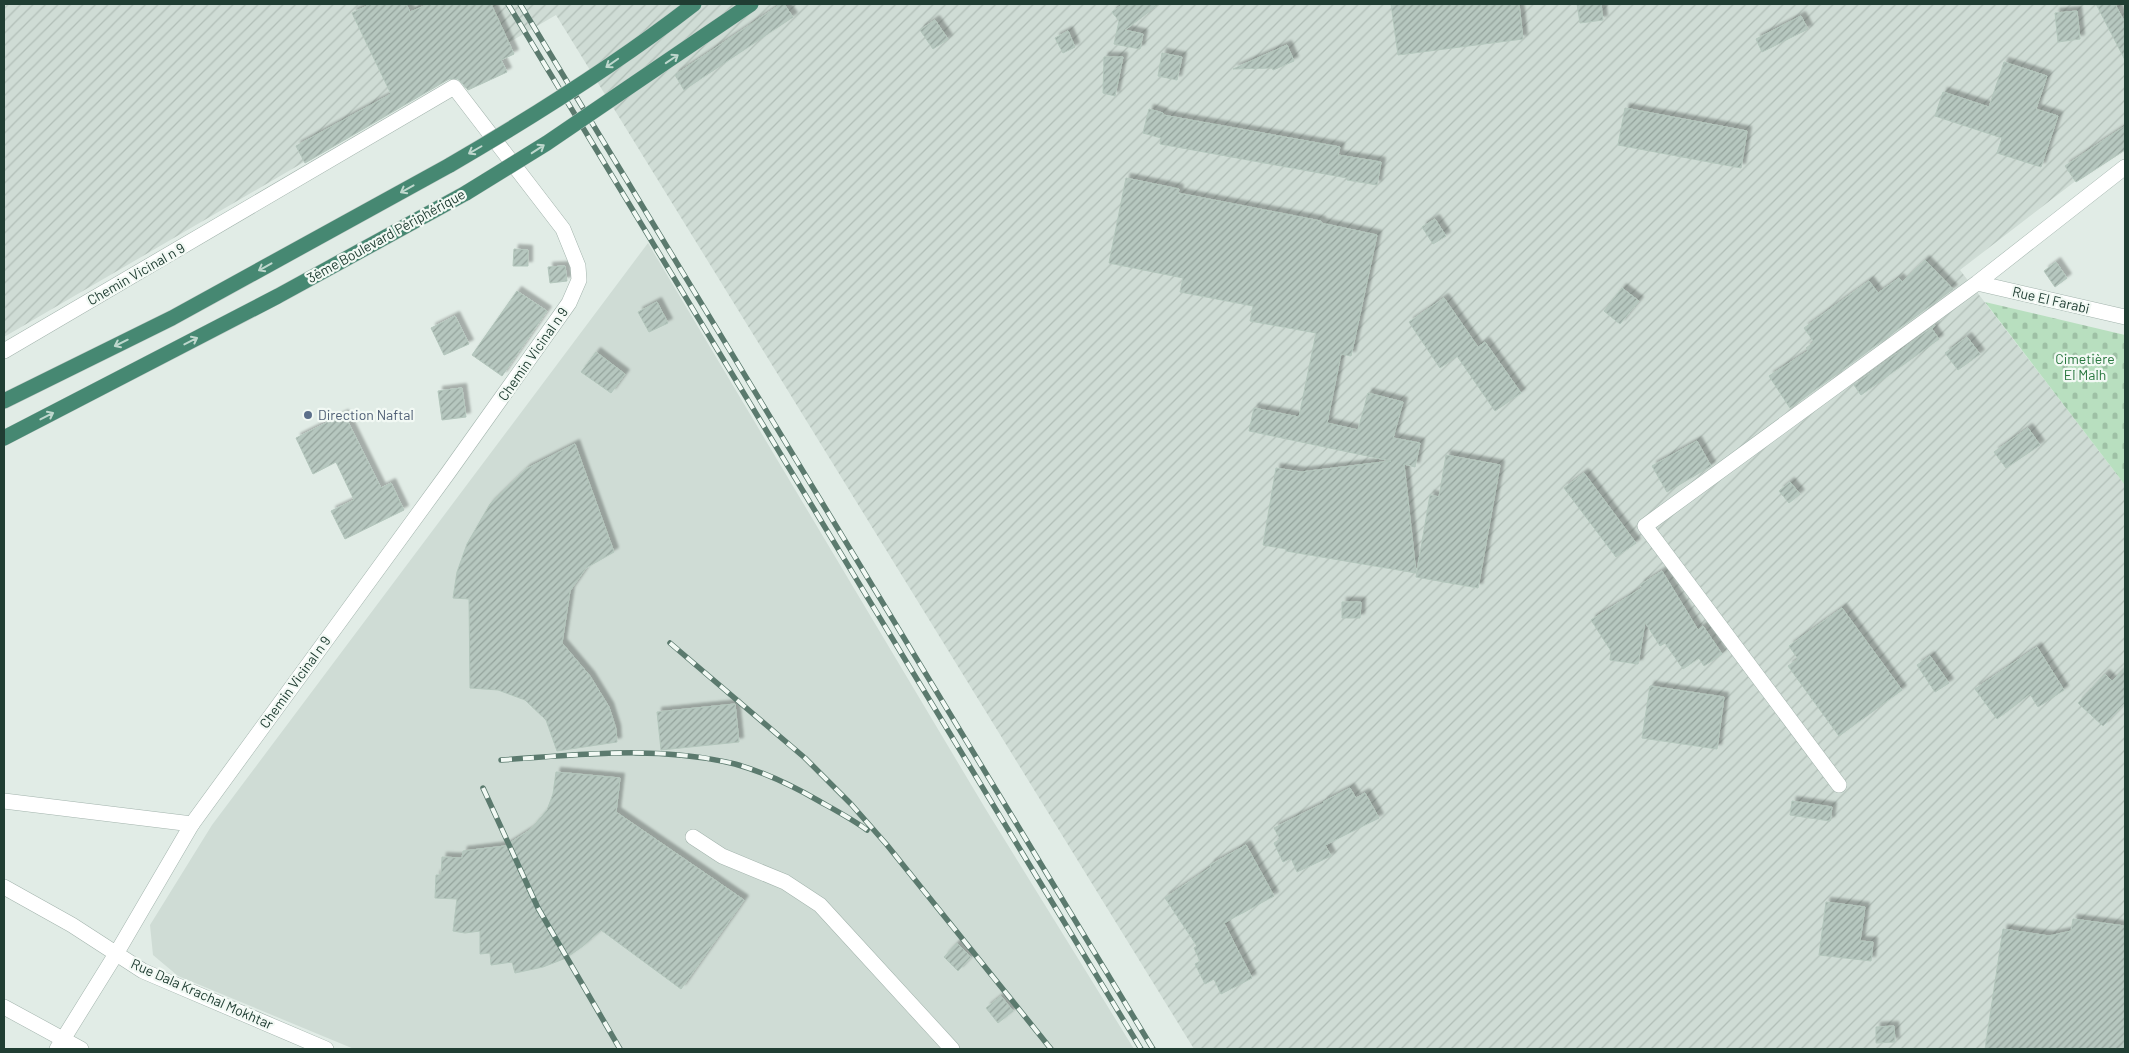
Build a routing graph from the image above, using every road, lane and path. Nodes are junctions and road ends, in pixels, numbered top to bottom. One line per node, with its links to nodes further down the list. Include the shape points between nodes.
1 (694, 4): 7 (highway, one-way to 7, bridge, via 523,123 172,318)
2 (750, 4): 8 (highway, 3ème Boulevard Périphérique, one-way to 2, bridge, via 278,296 466,193 547,143)
3 (2125, 167): 4 (street)
4 (1977, 283): 5 (street, Rue El Farabi); 9 (street, via 1644,526)
5 (2125, 317)
6 (4, 351): 11 (street, Chemin Vicinal n 9, via 454,87 563,229 578,266 580,280 569,303)
7 (4, 401)
8 (4, 438)
9 (1839, 785)
10 (4, 801): 11 (street)
11 (192, 824): 14 (street, Chemin Vicinal n 9)
12 (693, 837): 19 (street, via 722,856 785,882 820,905)
13 (4, 887): 14 (street, Rue Dala Krachal Mokhtar)
14 (116, 954): 16 (street, Chemin Vicinal n 9); 18 (street, Rue Dala Krachal Mokhtar, via 143,971)
15 (4, 1007): 16 (street)
16 (59, 1044): 17 (street)
17 (80, 1049)
18 (326, 1049)
19 (952, 1049)

